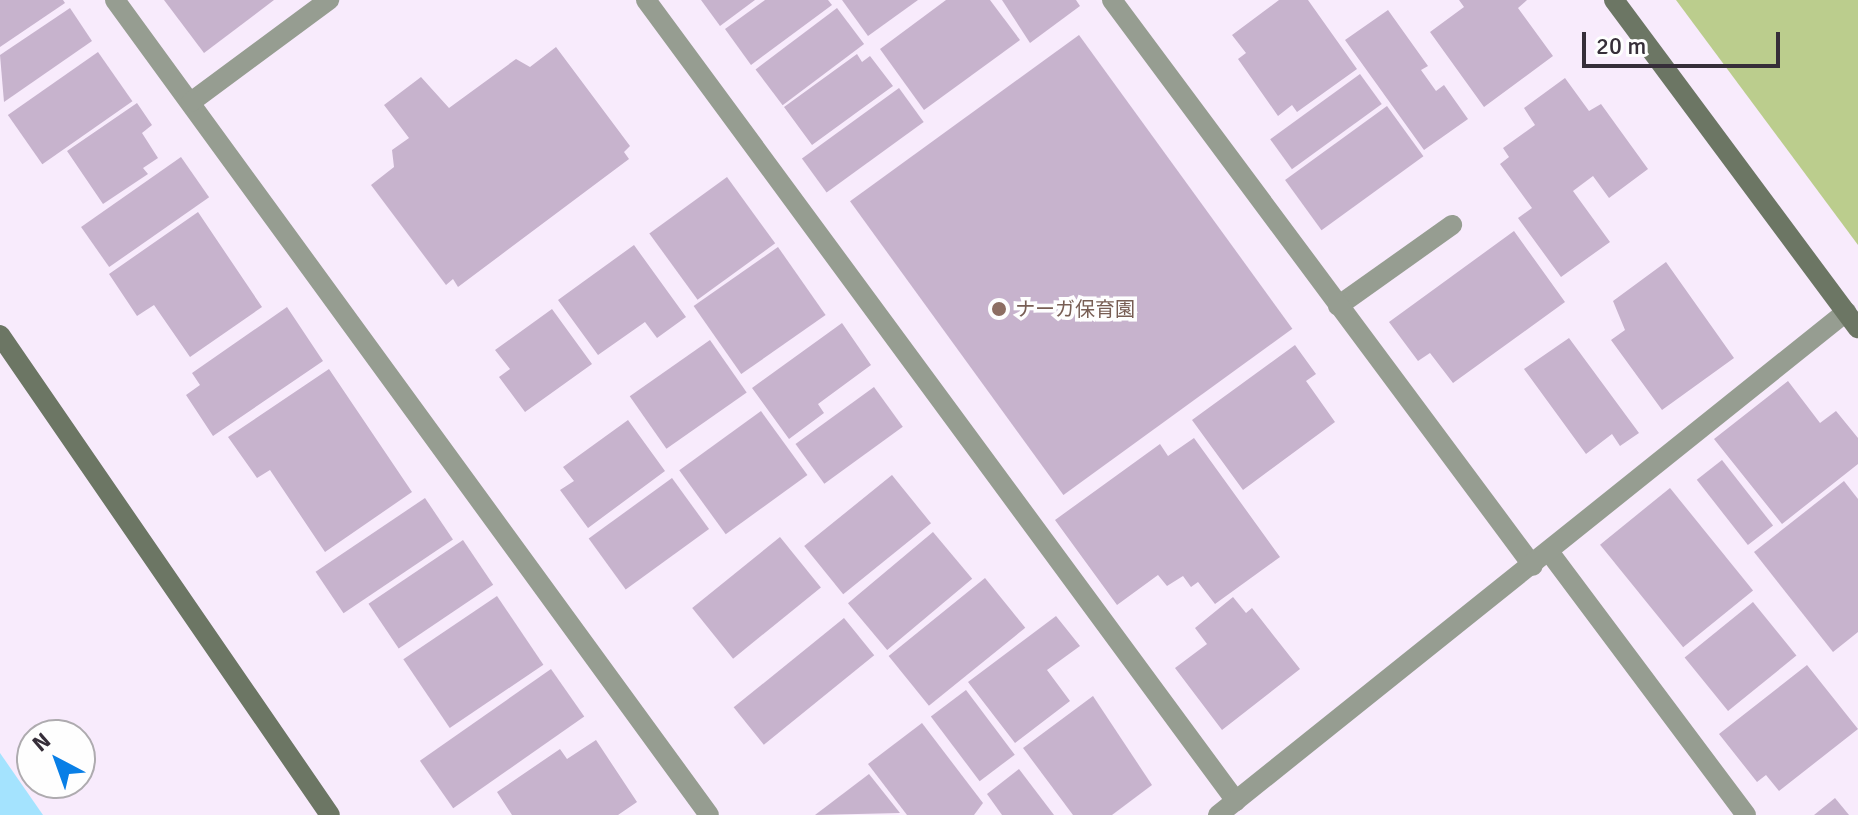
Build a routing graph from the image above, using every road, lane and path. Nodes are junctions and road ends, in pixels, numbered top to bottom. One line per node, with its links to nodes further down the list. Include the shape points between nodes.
1 (115, 0): 6 (street)
2 (329, 0): 6 (street)
3 (646, 0): 13 (street)
4 (1112, 0): 8 (street)
5 (1614, 0): 9 (street)
6 (191, 102): 15 (street)
7 (1452, 225): 8 (street)
8 (1338, 306): 12 (street)
9 (1852, 320): 11 (street)
10 (0, 335): 14 (street)
11 (1550, 553): 12 (street); 17 (street)
12 (1533, 566): 13 (street)
13 (1236, 801): 16 (street)
14 (330, 815)
15 (709, 815)
16 (1218, 815)
17 (1746, 815)

